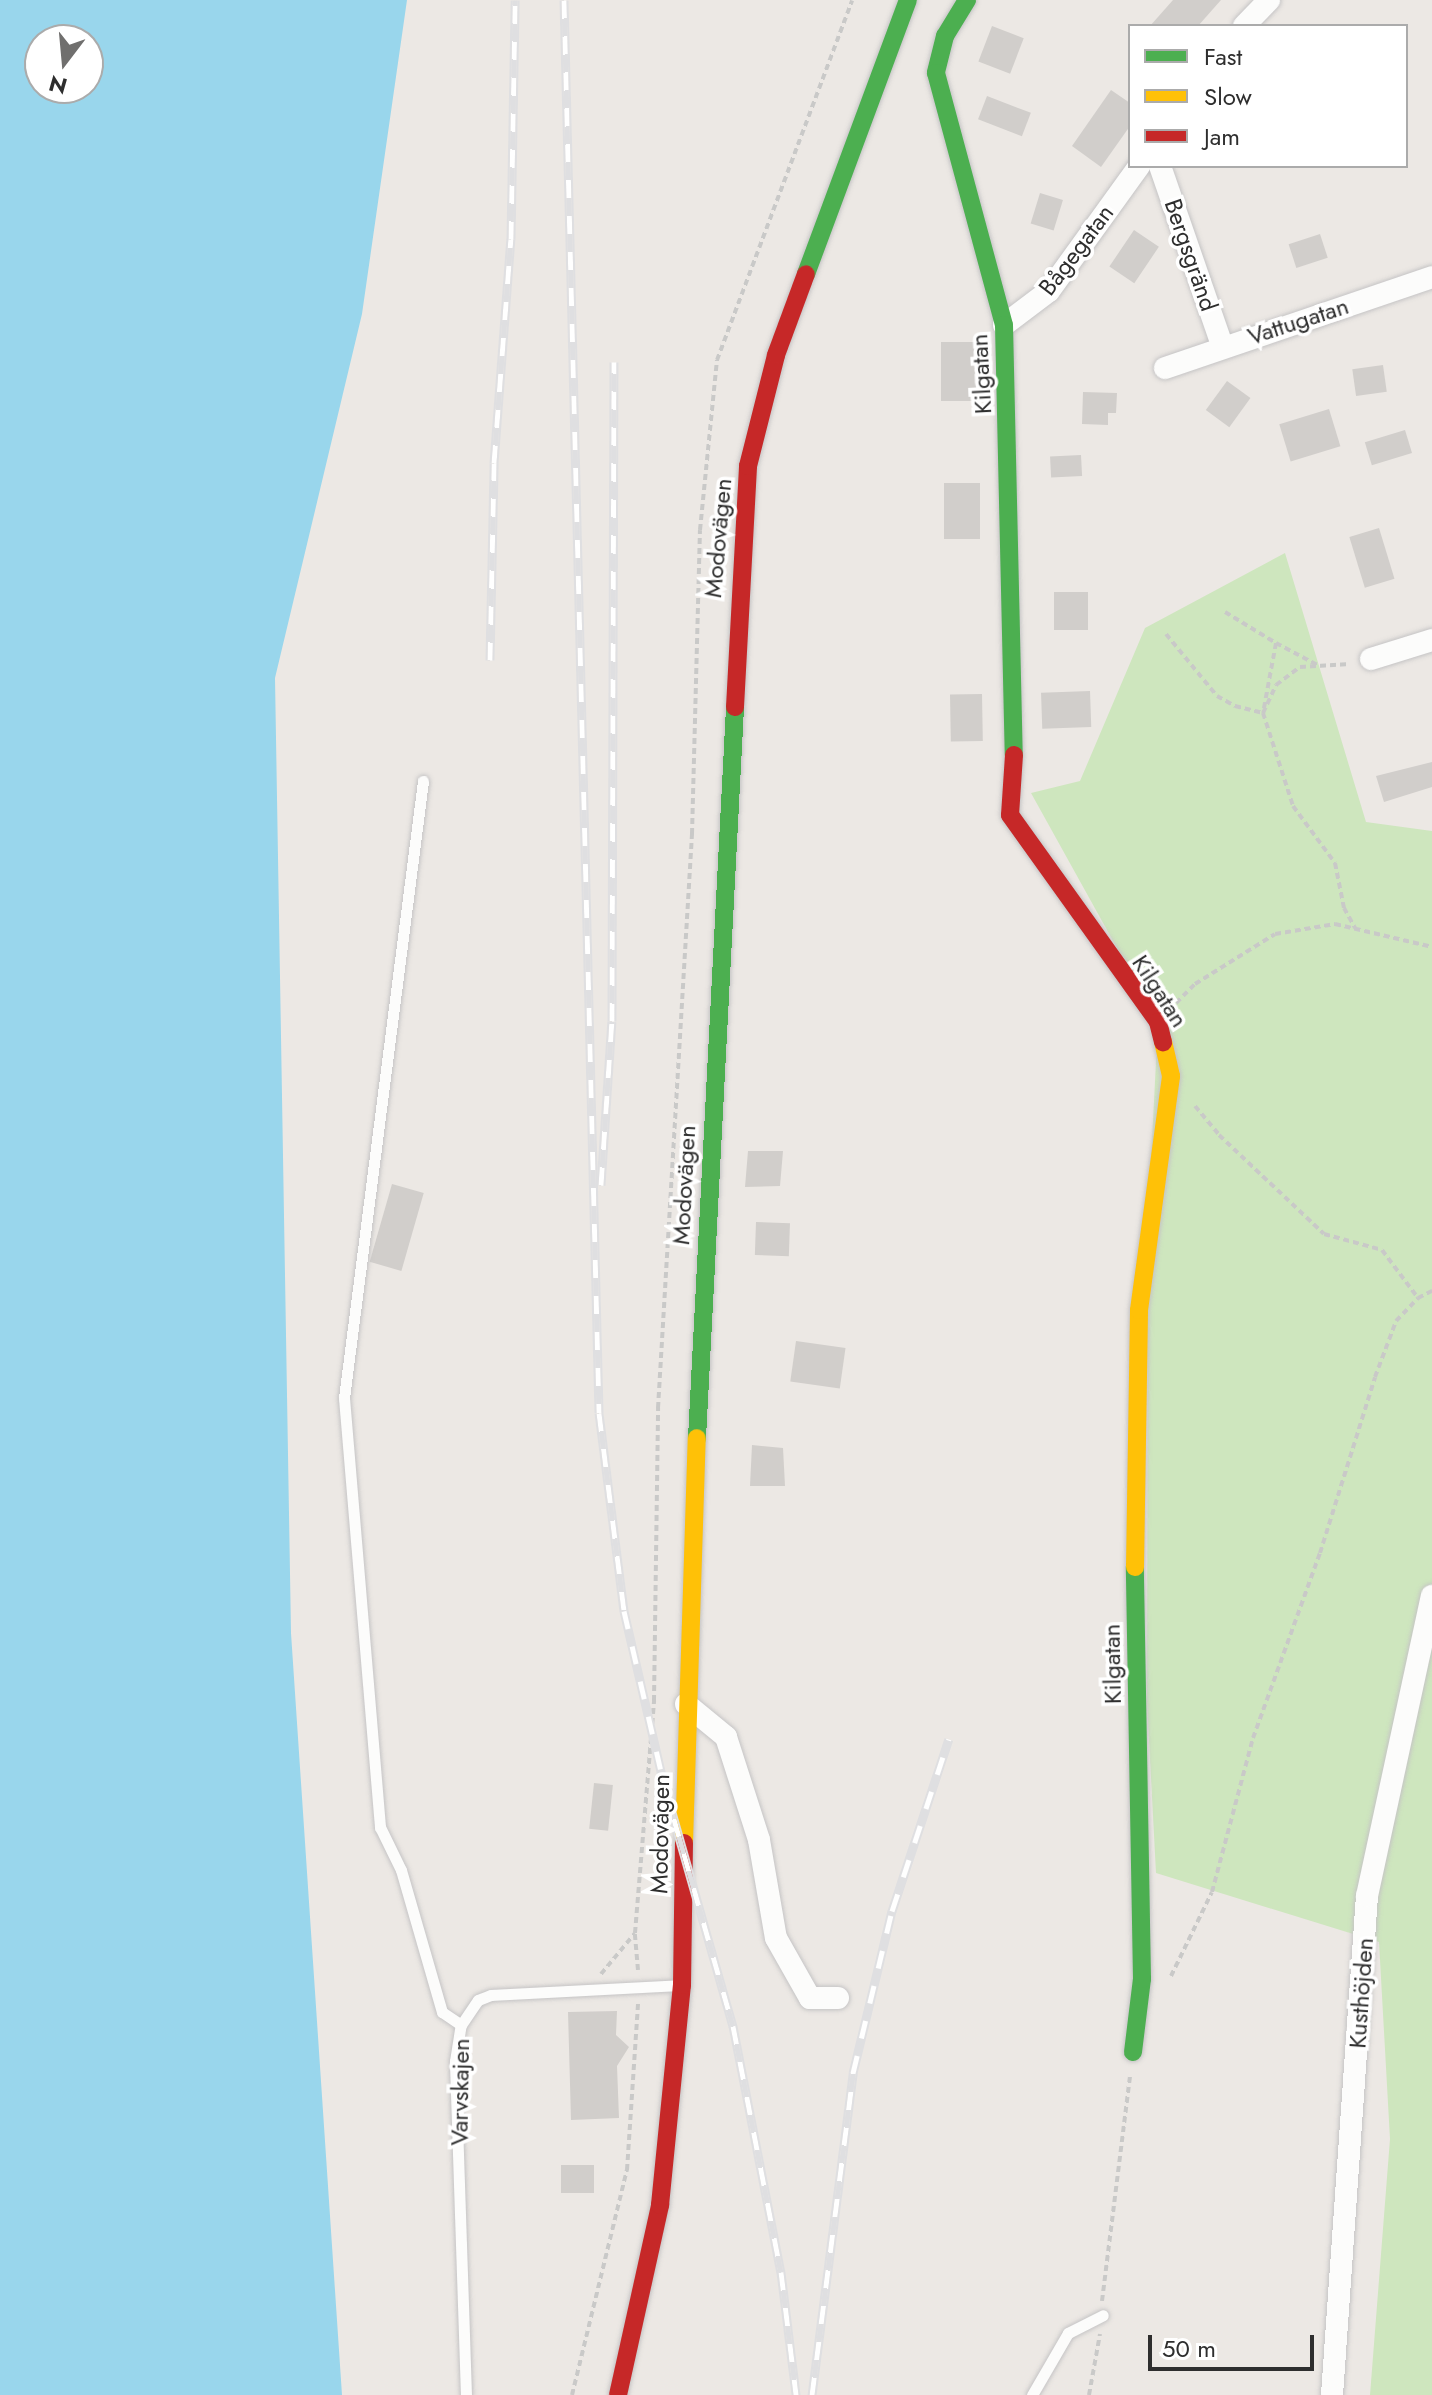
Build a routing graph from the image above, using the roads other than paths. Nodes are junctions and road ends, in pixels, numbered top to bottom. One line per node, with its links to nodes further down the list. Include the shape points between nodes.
1 (908, 0): 15 (main road, Modovägen, via 776,355 748,466 733,677)
2 (967, 0): 8 (main road, Kilgatan, via 945,36 936,73)
3 (1269, 0): 4 (street)
4 (1246, 24)
5 (1138, 168): 8 (street, Bågegatan, via 1049,291)
6 (1161, 168): 9 (street, Bergsgränd)
7 (1432, 277): 9 (street, Vattugatan)
8 (1004, 325): 19 (main road, Kilgatan, via 1014,757 1010,815 1158,1022 1171,1076 1139,1310 1134,1604 1142,1979)
9 (1222, 345): 10 (street, Vattugatan)
10 (1165, 368)
11 (1432, 640): 12 (street)
12 (1371, 659)
13 (423, 781): 18 (lane, via 344,1398 380,1827 401,1870 442,2012)
14 (1432, 1596): 24 (street, Kusthöjden, via 1367,1896)
15 (686, 1704): 16 (main road, Modovägen); 17 (street, via 726,1737 759,1840 776,1938 810,1998)
16 (682, 1985): 18 (lane, Varvskajen, via 486,1996); 22 (main road, Modovägen, via 660,2205)
17 (838, 1998)
18 (461, 2025): 21 (lane, Varvskajen, via 455,2061)
19 (1133, 2052)
20 (1103, 2315): 23 (lane, via 1068,2333)
21 (466, 2395)
22 (618, 2395)
23 (1032, 2395)
24 (1332, 2395)

